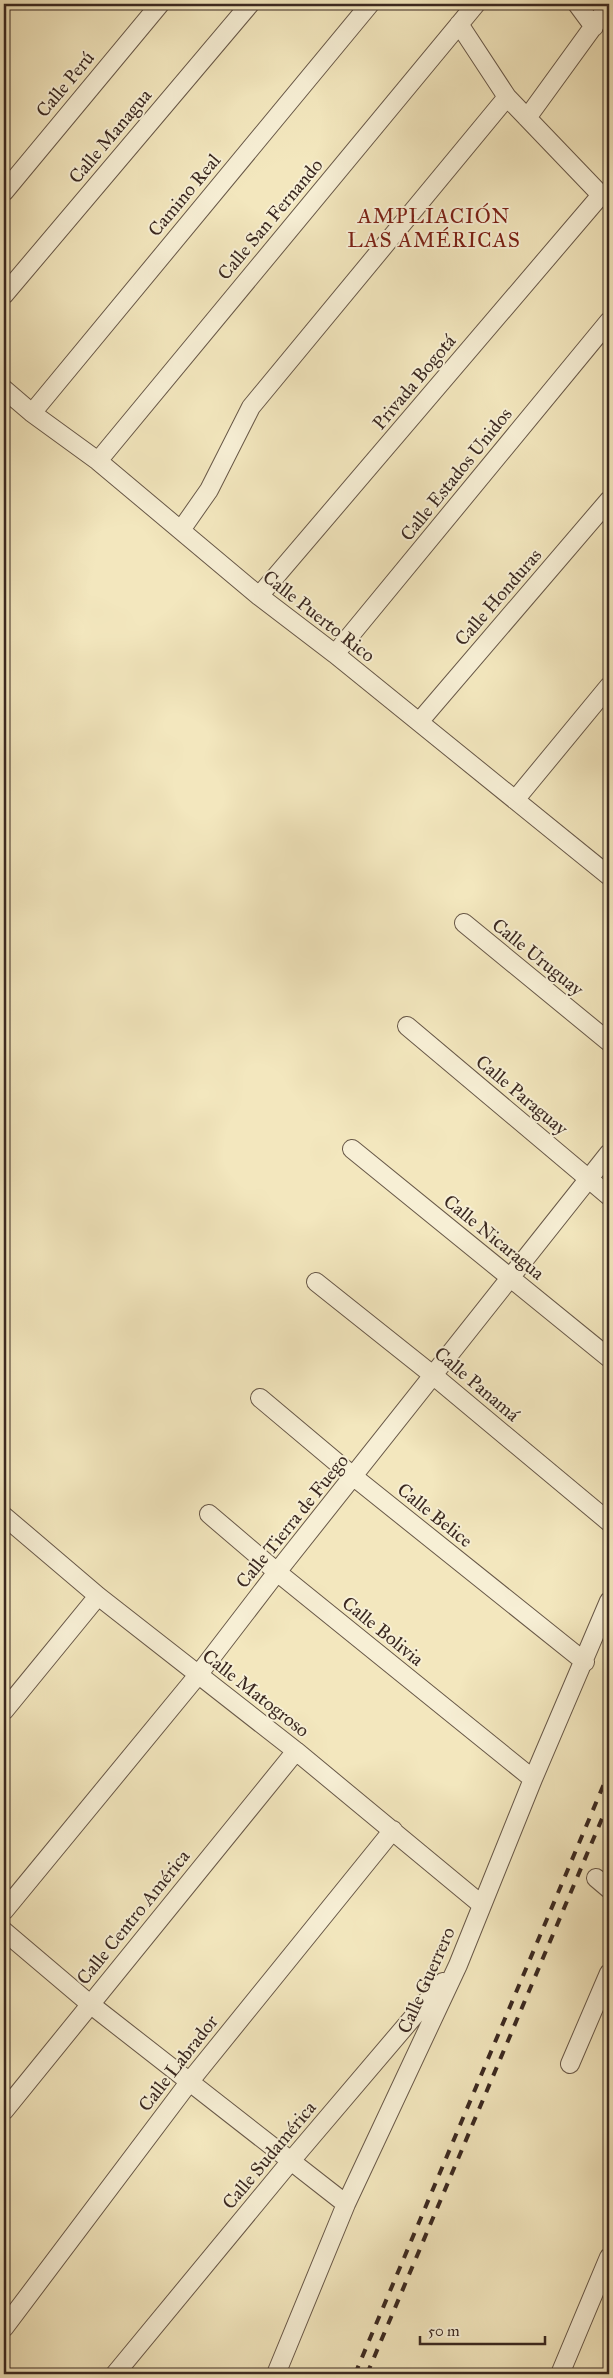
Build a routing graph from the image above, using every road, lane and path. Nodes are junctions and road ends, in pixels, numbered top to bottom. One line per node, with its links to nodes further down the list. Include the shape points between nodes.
1 (160, 4): 11 (street, Calle Perú)
2 (250, 4): 12 (street, Calle Managua)
3 (370, 4): 15 (street, Camino Real)
4 (476, 4): 7 (street, Calle San Fernando)
5 (577, 4): 8 (street)
6 (609, 6): 8 (street)
7 (459, 24): 9 (street); 16 (street, Calle San Fernando)
8 (594, 27): 10 (street)
9 (507, 97): 10 (street); 18 (street, via 251,407 209,490)
10 (527, 118): 19 (street, Privada Bogotá, via 601,195)
11 (4, 192)
12 (4, 296)
13 (609, 321): 20 (street, Calle Estados Unidos)
14 (4, 389): 15 (street, Calle Puerto Rico)
15 (32, 413): 16 (street, Calle Puerto Rico)
16 (98, 461): 18 (street, Calle Puerto Rico)
17 (609, 500): 22 (street, Calle Honduras)
18 (181, 530): 19 (street, Calle Puerto Rico)
19 (259, 596): 20 (street, Calle Puerto Rico)
20 (335, 654): 22 (street, Calle Puerto Rico)
21 (609, 686): 23 (street)
22 (419, 722): 23 (street, Calle Puerto Rico)
23 (515, 800): 24 (street, Calle Puerto Rico)
24 (609, 876)
25 (464, 923): 27 (street, Calle Uruguay)
26 (408, 1026): 30 (street, Calle Paraguay)
27 (609, 1042)
28 (352, 1149): 32 (street, Calle Nicaragua)
29 (609, 1154): 30 (street, Calle Tierra de Fuego)
30 (589, 1179): 31 (street, Calle Paraguay); 32 (street, Calle Tierra de Fuego)
31 (609, 1196)
32 (511, 1278): 34 (street, Calle Nicaragua); 35 (street, Calle Tierra de Fuego)
33 (316, 1282): 35 (street, Calle Panamá)
34 (609, 1358)
35 (434, 1376): 37 (street, Calle Tierra de Fuego); 40 (street, Calle Panamá)
36 (260, 1398): 37 (street, Calle Belice)
37 (354, 1477): 41 (street, Calle Tierra de Fuego); 44 (street, Calle Belice)
38 (209, 1514): 41 (street, Calle Bolivia)
39 (4, 1516): 42 (street, Calle Matogroso)
40 (609, 1522)
41 (276, 1572): 45 (street, Calle Tierra de Fuego); 48 (street, Calle Bolivia)
42 (98, 1596): 45 (street, Calle Matogroso); 46 (street)
43 (609, 1601): 44 (street, Calle Guerrero)
44 (585, 1662): 48 (street, Calle Guerrero)
45 (198, 1675): 47 (street, Calle Matogroso); 51 (street, Calle Tierra de Fuego)
46 (4, 1711)
47 (296, 1751): 49 (street, Calle Matogroso); 55 (street, Calle Centro América)
48 (532, 1779): 50 (street, Calle Guerrero)
49 (393, 1830): 50 (street, Calle Matogroso); 57 (street, Calle Labrador)
50 (482, 1905): 53 (street, Calle Guerrero)
51 (4, 1911)
52 (4, 1930): 55 (street)
53 (458, 1965): 59 (street, Calle Sudamérica); 60 (street, Calle Guerrero)
54 (609, 1973): 56 (street)
55 (90, 2004): 57 (street); 58 (street, Calle Centro América)
56 (570, 2064)
57 (190, 2081): 59 (street); 62 (street, Calle Labrador)
58 (4, 2111)
59 (290, 2162): 60 (street); 63 (street, Calle Sudamérica)
60 (346, 2204): 64 (street, Calle Guerrero)
61 (609, 2257): 65 (street)
62 (4, 2328)
63 (115, 2374)
64 (276, 2374)
65 (560, 2374)

